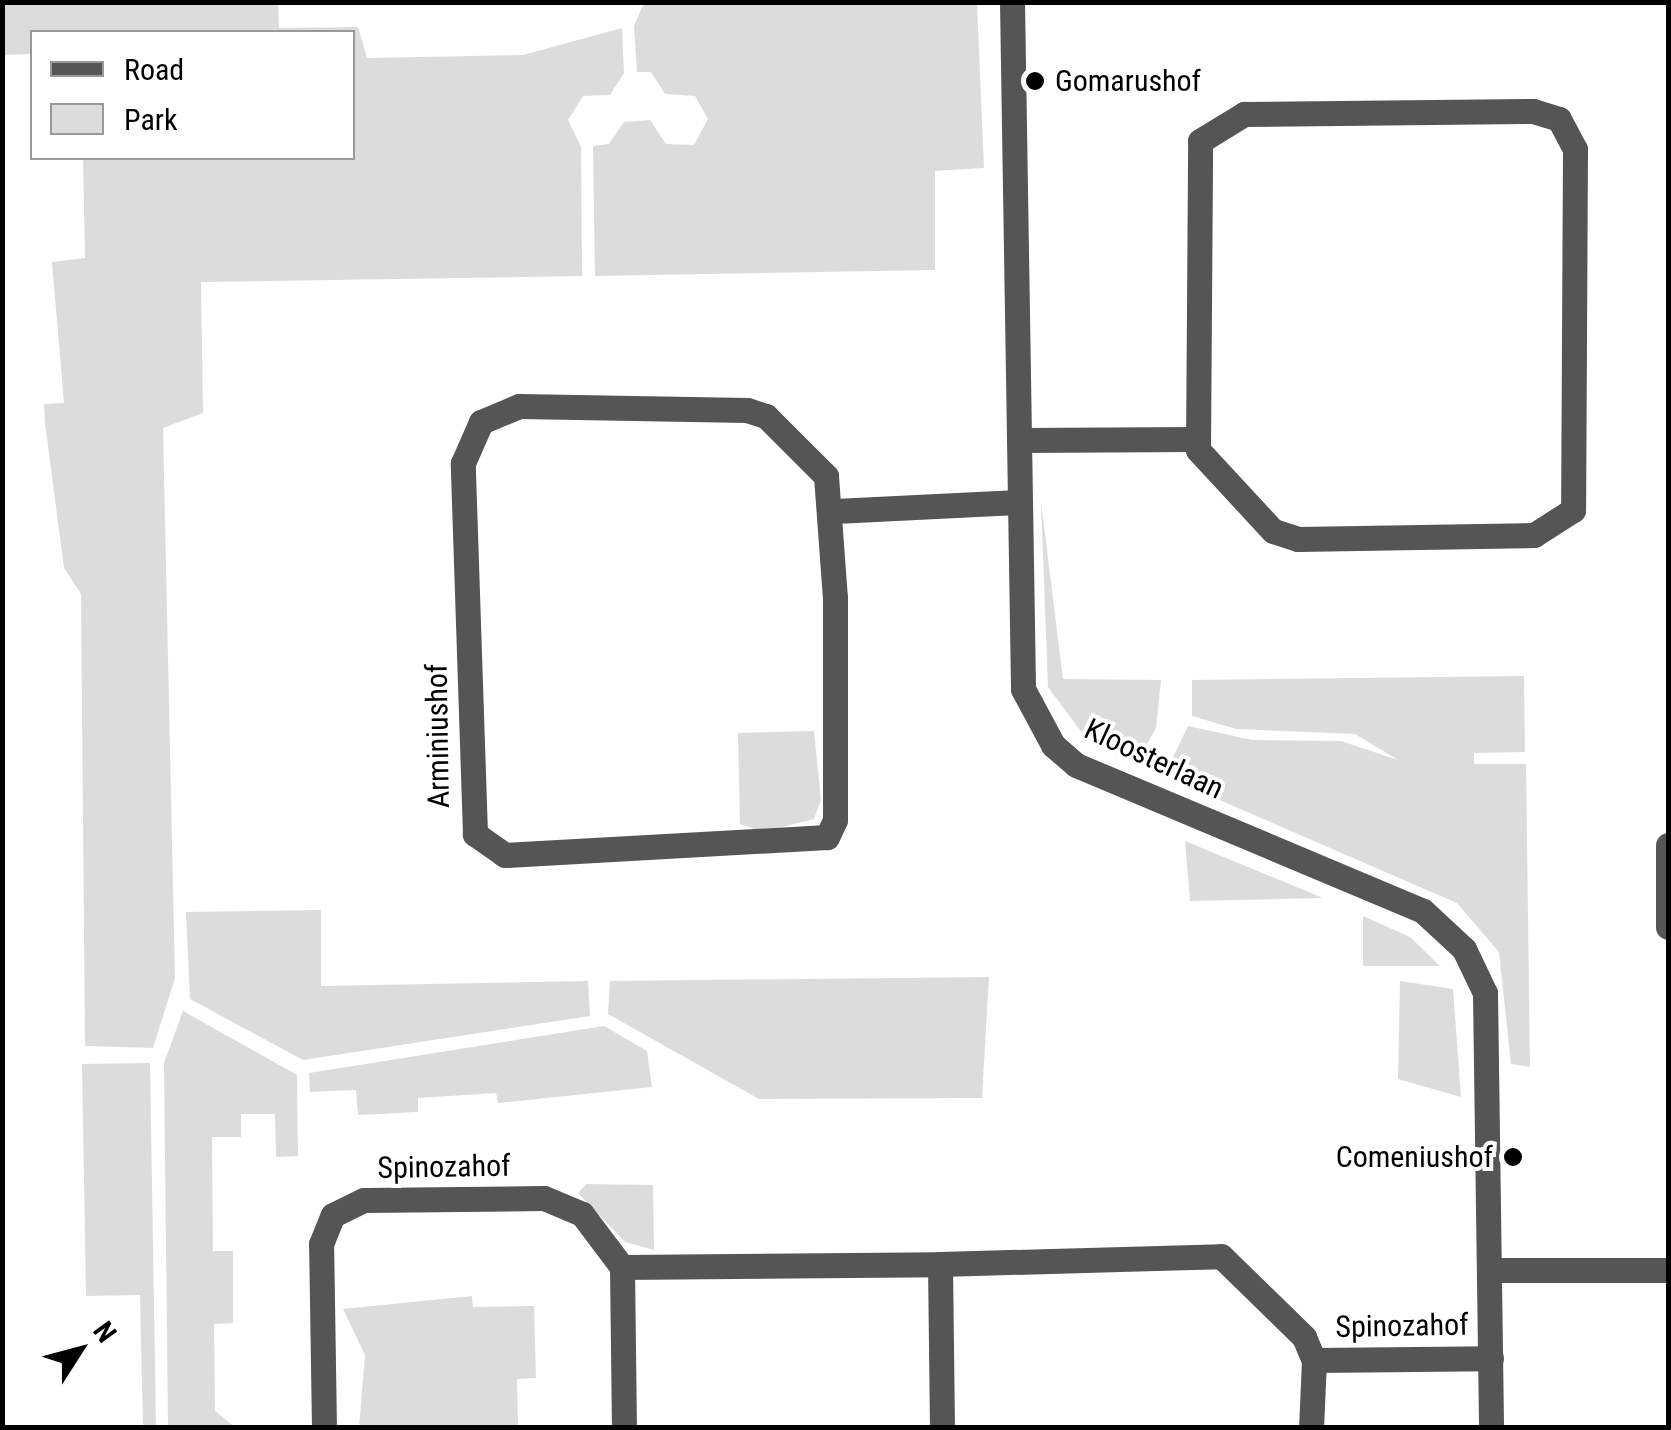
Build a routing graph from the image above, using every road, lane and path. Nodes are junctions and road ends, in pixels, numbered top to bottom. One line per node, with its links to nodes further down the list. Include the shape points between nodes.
1 (1012, 2): 3 (street, Kloosterlaan)
2 (1196, 438): 2 (street, via 1209,470 1287,537 1534,535 1564,522 1579,487 1575,150 1564,124 1516,112 1244,114 1214,125 1193,161); 3 (street)
3 (1019, 440): 4 (street, Kloosterlaan)
4 (1019, 502): 5 (street); 10 (street, Kloosterlaan, via 1023,689 1053,745 1076,765 1422,910 1464,949 1485,993)
5 (835, 511): 5 (street, Arminiushof, via 826,476 766,416 747,410 519,406 481,422 464,463 470,812 488,848 806,846 828,838 835,820)
6 (1668, 845): 7 (street)
7 (1668, 927)
8 (940, 1264): 9 (street, Spinozahof); 13 (street, Spinozahof, via 1222,1256 1290,1318); 16 (street)
9 (622, 1267): 14 (street, Spinozahof, via 565,1202 364,1200 333,1214 321,1244); 15 (street)
10 (1491, 1270): 11 (street); 12 (street, Kloosterlaan)
11 (1668, 1270)
12 (1491, 1358): 13 (street, Spinozahof); 18 (street, Kloosterlaan)
13 (1314, 1360): 17 (street, Spinozahof)
14 (324, 1428)
15 (624, 1428)
16 (942, 1428)
17 (1312, 1428)
18 (1491, 1428)

